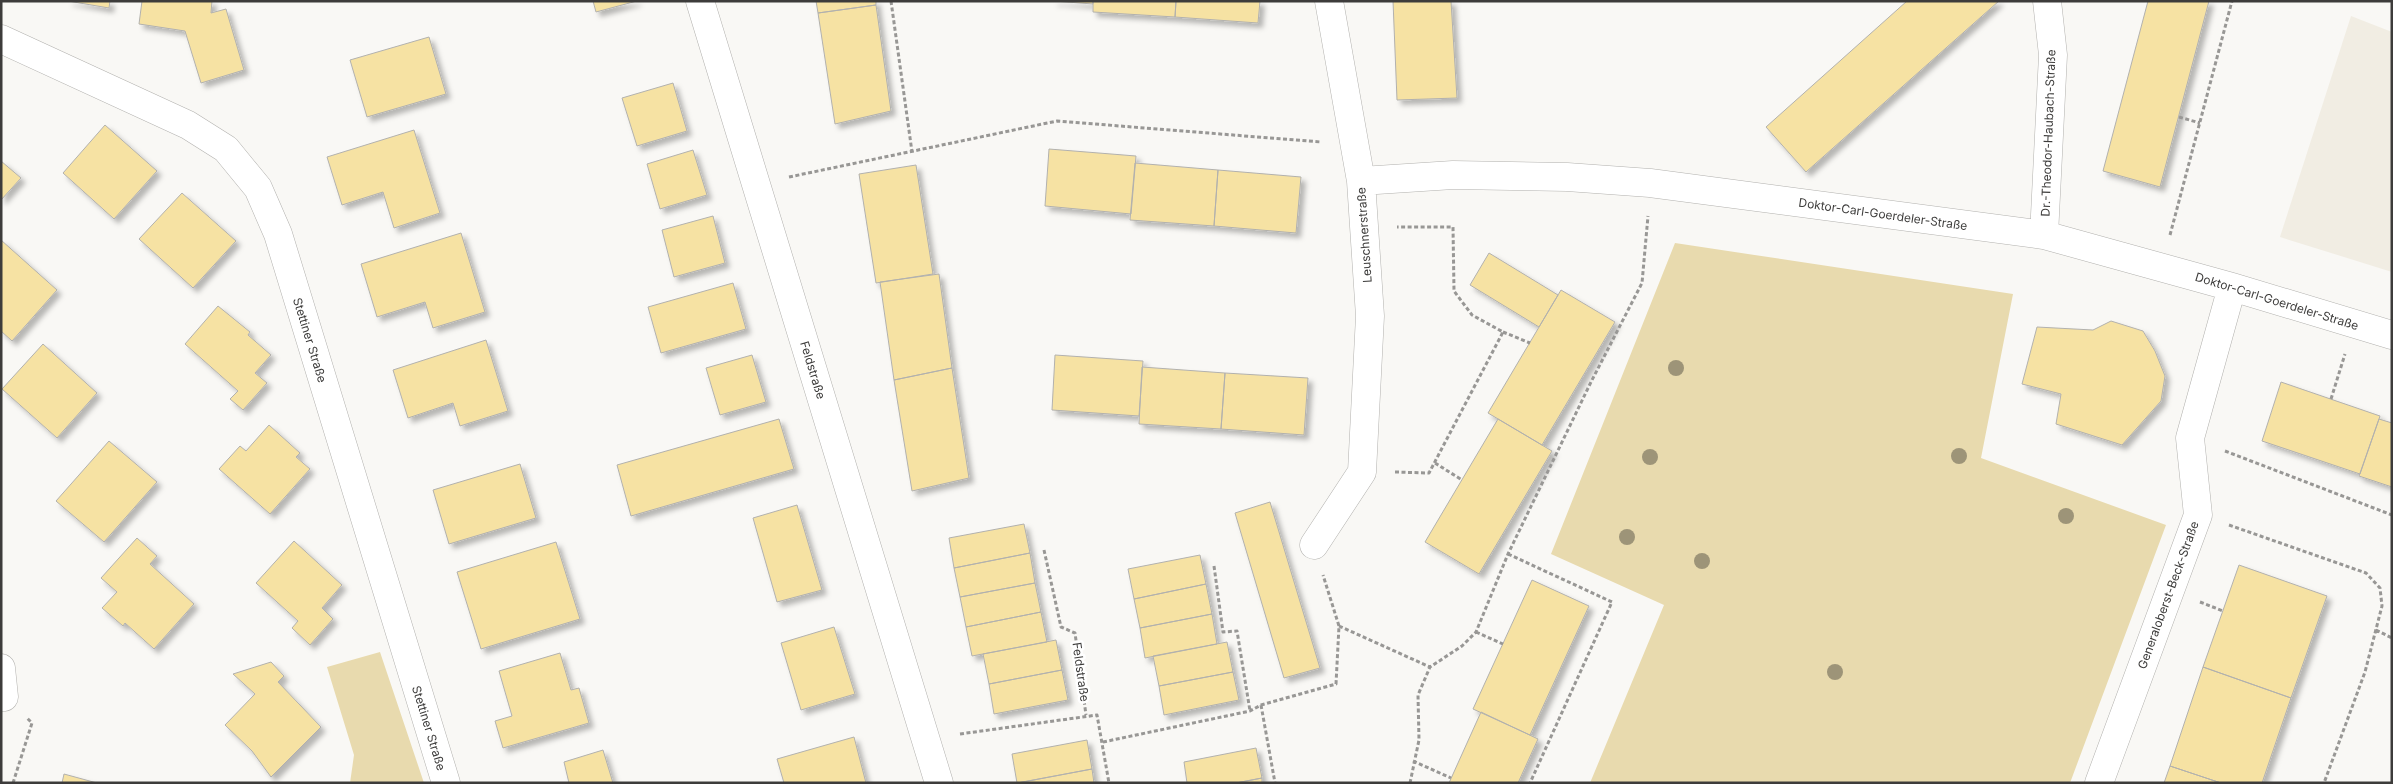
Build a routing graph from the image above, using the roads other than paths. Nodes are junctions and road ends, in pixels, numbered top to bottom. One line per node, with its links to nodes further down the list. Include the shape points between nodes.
1 (700, 1): 13 (street, Feldstraße)
2 (1329, 1): 5 (street, Leuschnerstraße)
3 (2047, 1): 6 (street, Dr.-Theodor-Haubach-Straße, via 2053,55)
4 (1, 39): 12 (street, Stettiner Straße, via 188,125 226,149 258,188 278,234)
5 (1361, 181): 6 (street, Doktor-Carl-Goerdeler-Straße, via 1453,175 1567,177 1650,183); 9 (street, Leuschnerstraße, via 1370,316 1362,472)
6 (2044, 235): 7 (street, Doktor-Carl-Goerdeler-Straße)
7 (2232, 286): 8 (street, Doktor-Carl-Goerdeler-Straße); 14 (street, Generaloberst-Beck-Straße, via 2190,438 2198,514)
8 (2392, 335)
9 (1314, 545)
10 (1, 668): 11 (street)
11 (4, 697)
12 (446, 783)
13 (940, 783)
14 (2099, 783)

